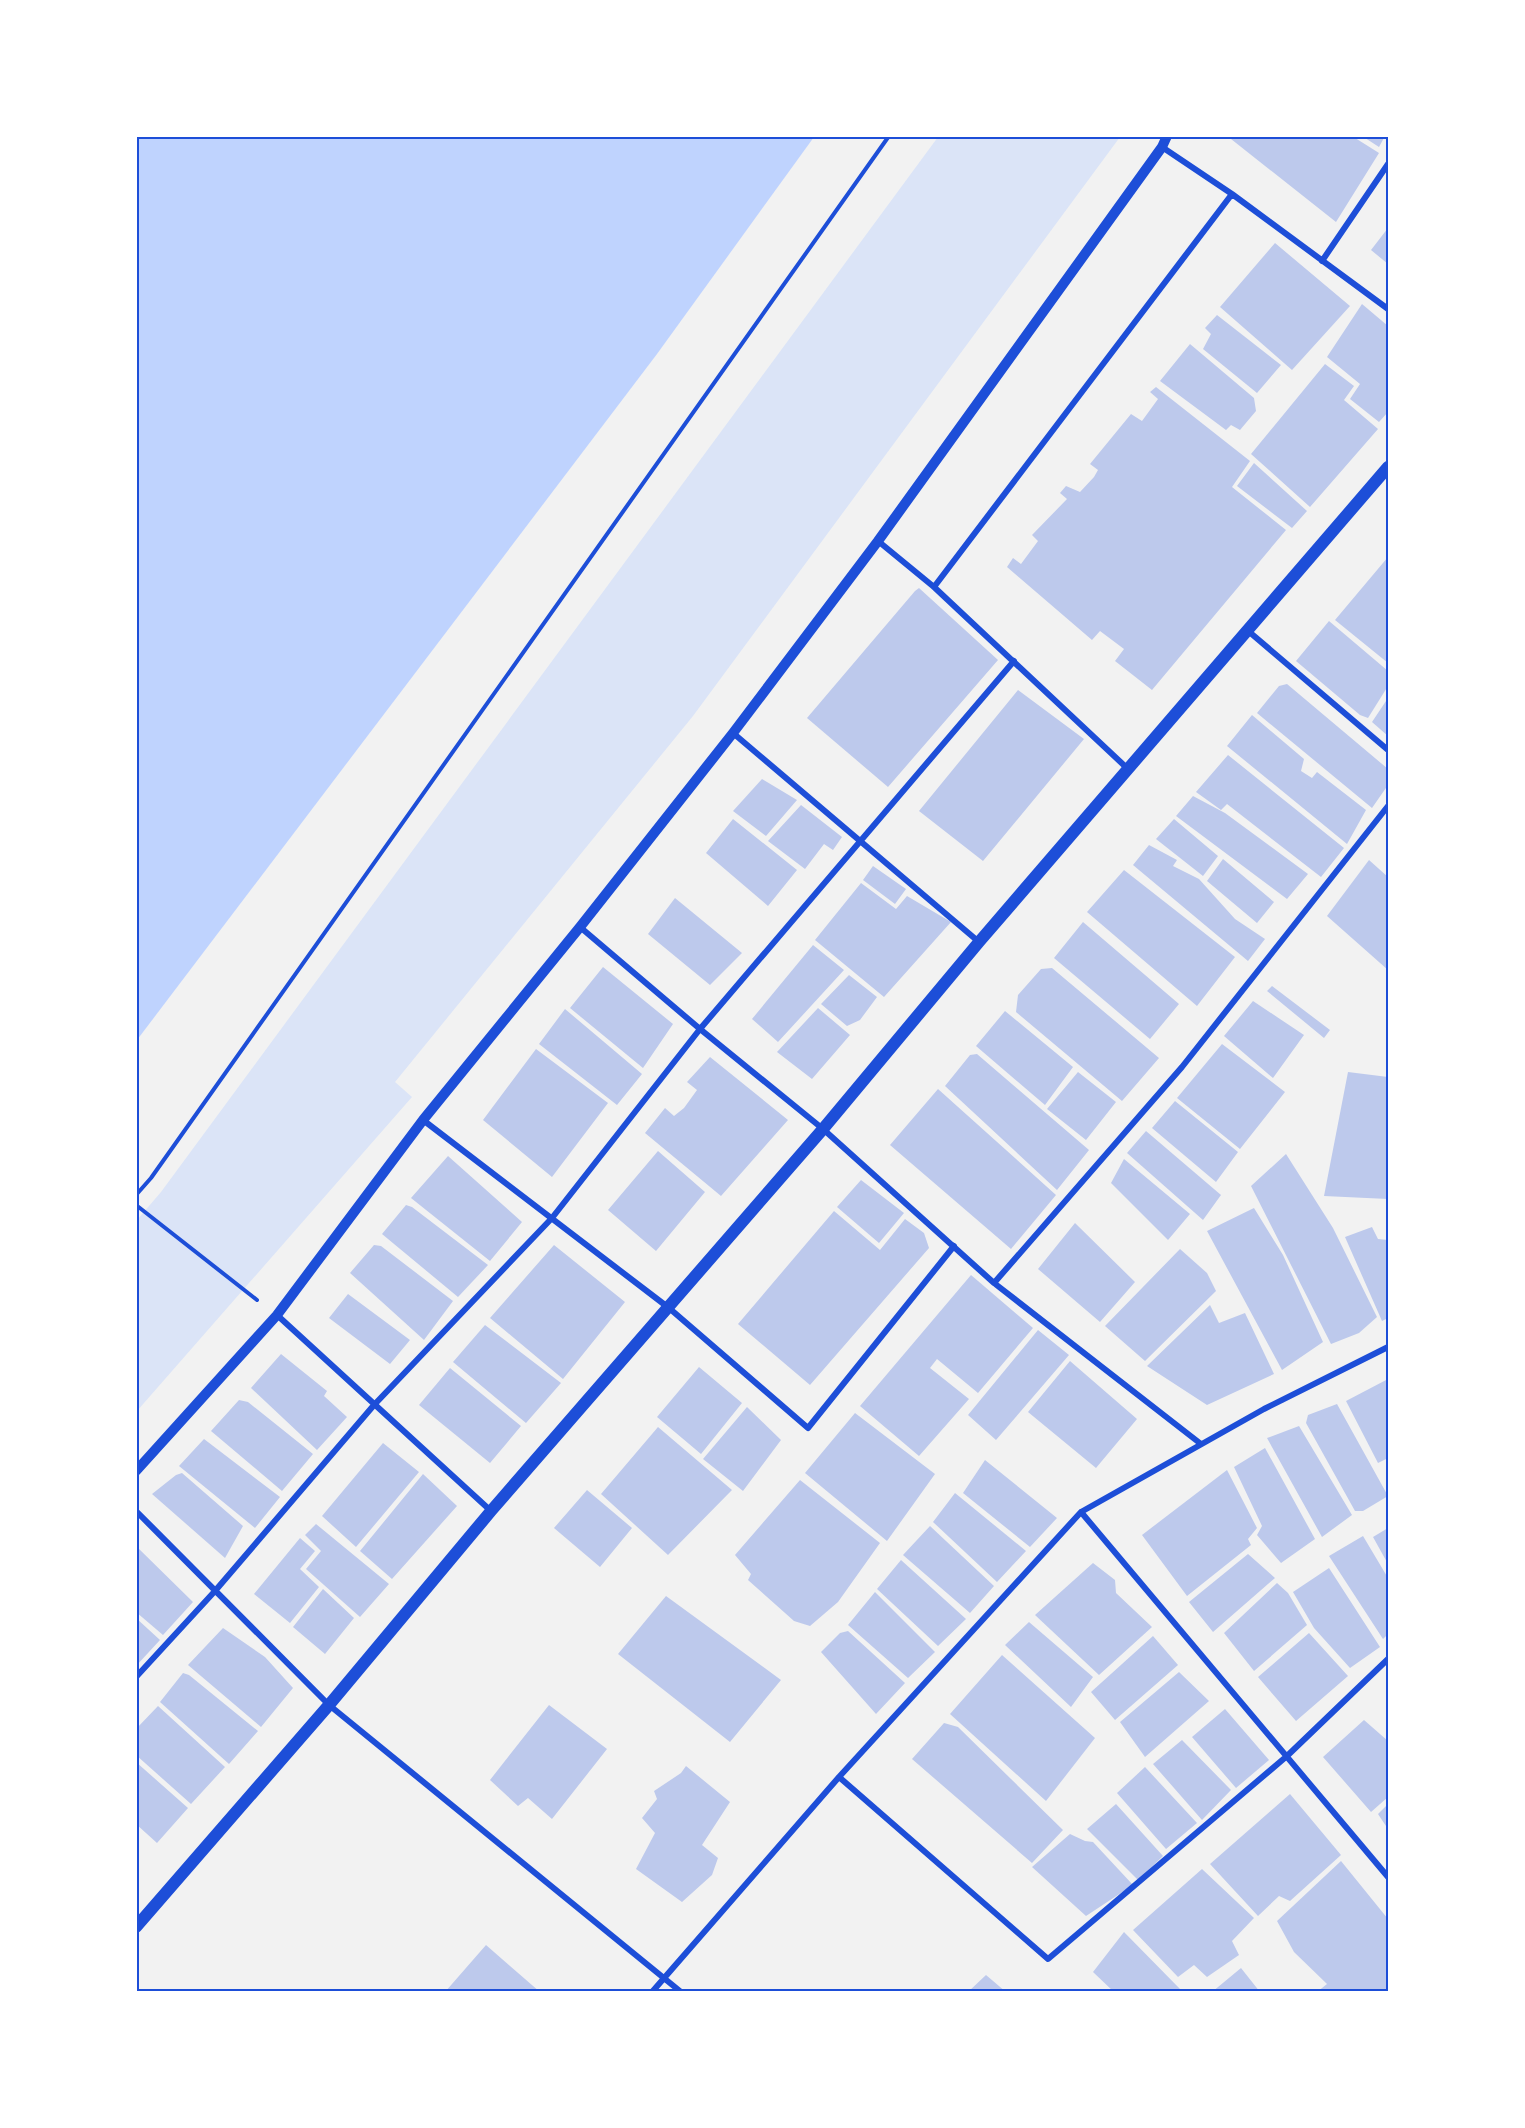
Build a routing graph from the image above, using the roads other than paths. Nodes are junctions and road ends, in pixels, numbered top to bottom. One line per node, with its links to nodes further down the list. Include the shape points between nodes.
1 (1167, 136): 2 (street)
2 (1162, 147): 4 (street); 8 (street)
3 (1389, 164): 5 (street)
4 (1232, 194): 5 (street); 9 (street)
5 (1322, 261): 6 (street)
6 (1389, 309)
7 (1389, 466): 10 (main road)
8 (878, 541): 9 (street); 12 (street)
9 (934, 587): 11 (street)
10 (1246, 630): 13 (street); 14 (main road)
11 (1014, 661): 14 (street); 16 (street)
12 (734, 733): 16 (street); 17 (street)
13 (1389, 750)
14 (1128, 769): 18 (main road)
15 (1389, 806): 24 (street, via 1182,1067)
16 (860, 840): 18 (street); 19 (street)
17 (580, 927): 19 (street); 20 (street)
18 (979, 942): 21 (main road)
19 (700, 1029): 21 (street); 22 (street)
20 (423, 1120): 22 (street); 26 (street)
21 (823, 1129): 23 (street); 25 (main road)
22 (552, 1218): 25 (street); 28 (street)
23 (954, 1246): 24 (street); 25 (street, via 808,1428)
24 (994, 1284): 29 (street)
25 (669, 1308): 32 (main road)
26 (277, 1315): 28 (street); 30 (street)
27 (1389, 1347): 29 (street)
28 (374, 1405): 32 (street); 34 (street)
29 (1201, 1444): 33 (street)
30 (136, 1471)
31 (136, 1511): 34 (street)
32 (491, 1511): 37 (main road)
33 (1081, 1512): 38 (street); 39 (street)
34 (215, 1591): 36 (street); 37 (street)
35 (1389, 1659): 38 (street)
36 (136, 1677)
37 (329, 1705): 41 (main road); 42 (street)
38 (1287, 1756): 39 (street, via 1048,1959); 40 (street)
39 (839, 1777): 42 (street)
40 (1389, 1877)
41 (136, 1928)
42 (664, 1977): 43 (street); 44 (street)
43 (652, 1992)
44 (681, 1992)

